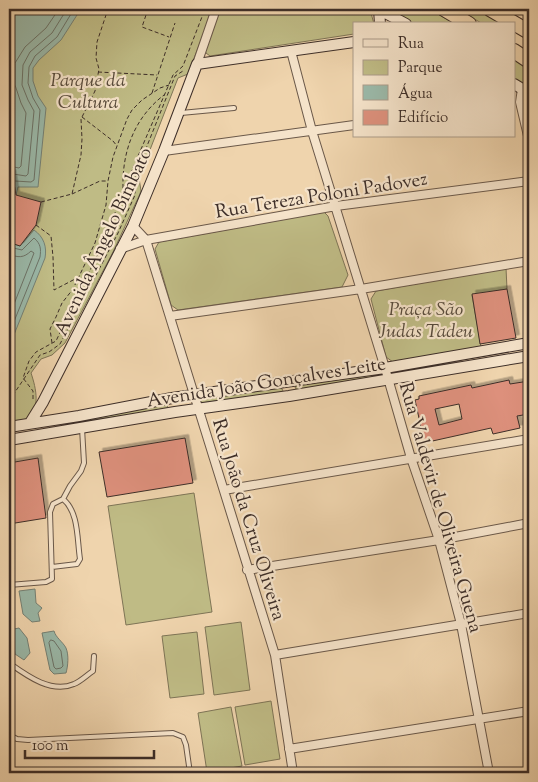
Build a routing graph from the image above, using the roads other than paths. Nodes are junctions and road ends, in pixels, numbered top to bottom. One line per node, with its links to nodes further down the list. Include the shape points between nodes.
1 (216, 9): 15 (street, Avenida Ângelo Bimbato)
2 (379, 9): 5 (main road); 6 (main road)
3 (444, 9): 7 (highway)
4 (490, 9): 8 (highway)
5 (380, 22)
6 (402, 22)
7 (465, 22)
8 (512, 22)
9 (516, 24): 10 (highway)
10 (529, 32)
11 (353, 42): 12 (main road)
12 (291, 51): 15 (main road); 21 (street, Rua Valdevir de Oliveira Guena)
13 (516, 53): 14 (highway)
14 (529, 61)
15 (197, 64): 19 (main road, Avenida Ângelo Bimbato)
16 (522, 89): 17 (street)
17 (517, 103): 22 (street)
18 (234, 108): 19 (lane)
19 (179, 113): 23 (main road, Avenida Ângelo Bimbato)
20 (353, 124): 21 (street)
21 (312, 131): 23 (street); 25 (street, Rua Valdevir de Oliveira Guena)
22 (529, 140)
23 (164, 151): 26 (main road, Avenida Ângelo Bimbato)
24 (529, 181): 25 (street, Rua Tereza Poloni Padovez)
25 (336, 206): 27 (street, Rua Tereza Poloni Padovez); 30 (street, Rua Valdevir de Oliveira Guena)
26 (133, 226): 27 (street, Rua João da Cruz Oliveira); 28 (main road, Avenida Ângelo Bimbato)
27 (146, 240): 28 (street, Rua Tereza Poloni Padovez); 31 (street, Rua João da Cruz Oliveira)
28 (120, 249): 42 (main road, Avenida Ângelo Bimbato)
29 (529, 261): 30 (street)
30 (361, 289): 31 (street); 36 (street, Rua Valdevir de Oliveira Guena)
31 (170, 316): 39 (street, Rua João da Cruz Oliveira)
32 (529, 343): 33 (main road, Avenida João Gonçalves Leite)
33 (481, 352): 35 (main road); 36 (main road, Avenida João Gonçalves Leite)
34 (529, 356): 35 (main road, Avenida João Gonçalves Leite)
35 (483, 363): 37 (main road, Avenida João Gonçalves Leite)
36 (385, 368): 37 (street, Rua Valdevir de Oliveira Guena); 38 (main road, Avenida João Gonçalves Leite)
37 (388, 379): 40 (main road, Avenida João Gonçalves Leite); 52 (street, Rua Valdevir de Oliveira Guena)
38 (287, 383): 39 (main road, Avenida João Gonçalves Leite); 40 (main road)
39 (195, 395): 41 (main road, Avenida João Gonçalves Leite); 43 (street, Rua João da Cruz Oliveira)
40 (288, 396): 43 (main road, Avenida João Gonçalves Leite)
41 (172, 398): 44 (main road); 45 (main road, Avenida João Gonçalves Leite)
42 (38, 402): 46 (main road); 47 (main road, Avenida Ângelo Bimbato)
43 (200, 409): 44 (main road, Avenida João Gonçalves Leite); 53 (street, Rua João da Cruz Oliveira)
44 (175, 412): 49 (main road, Avenida João Gonçalves Leite)
45 (80, 416): 46 (main road, Avenida João Gonçalves Leite); 49 (lane)
46 (53, 420): 47 (main road, Avenida João Gonçalves Leite)
47 (30, 423): 48 (main road, Avenida João Gonçalves Leite)
48 (9, 427)
49 (82, 428): 51 (main road, Avenida João Gonçalves Leite); 54 (lane, via 84,463)
50 (529, 439): 52 (street)
51 (9, 440)
52 (411, 458): 53 (street); 56 (street, Rua Valdevir de Oliveira Guena)
53 (224, 490): 58 (street, Rua João da Cruz Oliveira)
54 (62, 499): 57 (lane, via 53,504 50,512); 57 (lane, via 74,513 80,559 77,564)
55 (529, 524): 56 (street)
56 (439, 540): 58 (street); 61 (street, Rua Valdevir de Oliveira Guena)
57 (52, 568): 59 (lane, via 50,581)
58 (247, 570): 62 (street, Rua João da Cruz Oliveira)
59 (9, 585)
60 (529, 613): 61 (street)
61 (461, 624): 62 (street); 66 (street, Rua Valdevir de Oliveira Guena)
62 (275, 655): 68 (street, Rua João da Cruz Oliveira)
63 (94, 656): 64 (lane, via 93,671 73,685 66,686 48,686)
64 (9, 663)
65 (529, 711): 66 (street)
66 (478, 719): 68 (street); 71 (street, Rua Valdevir de Oliveira Guena)
67 (9, 735): 69 (lane, via 28,740 174,733 183,738 186,745)
68 (288, 749): 70 (street, Rua João da Cruz Oliveira)
69 (190, 773)
70 (293, 773)
71 (489, 773)

